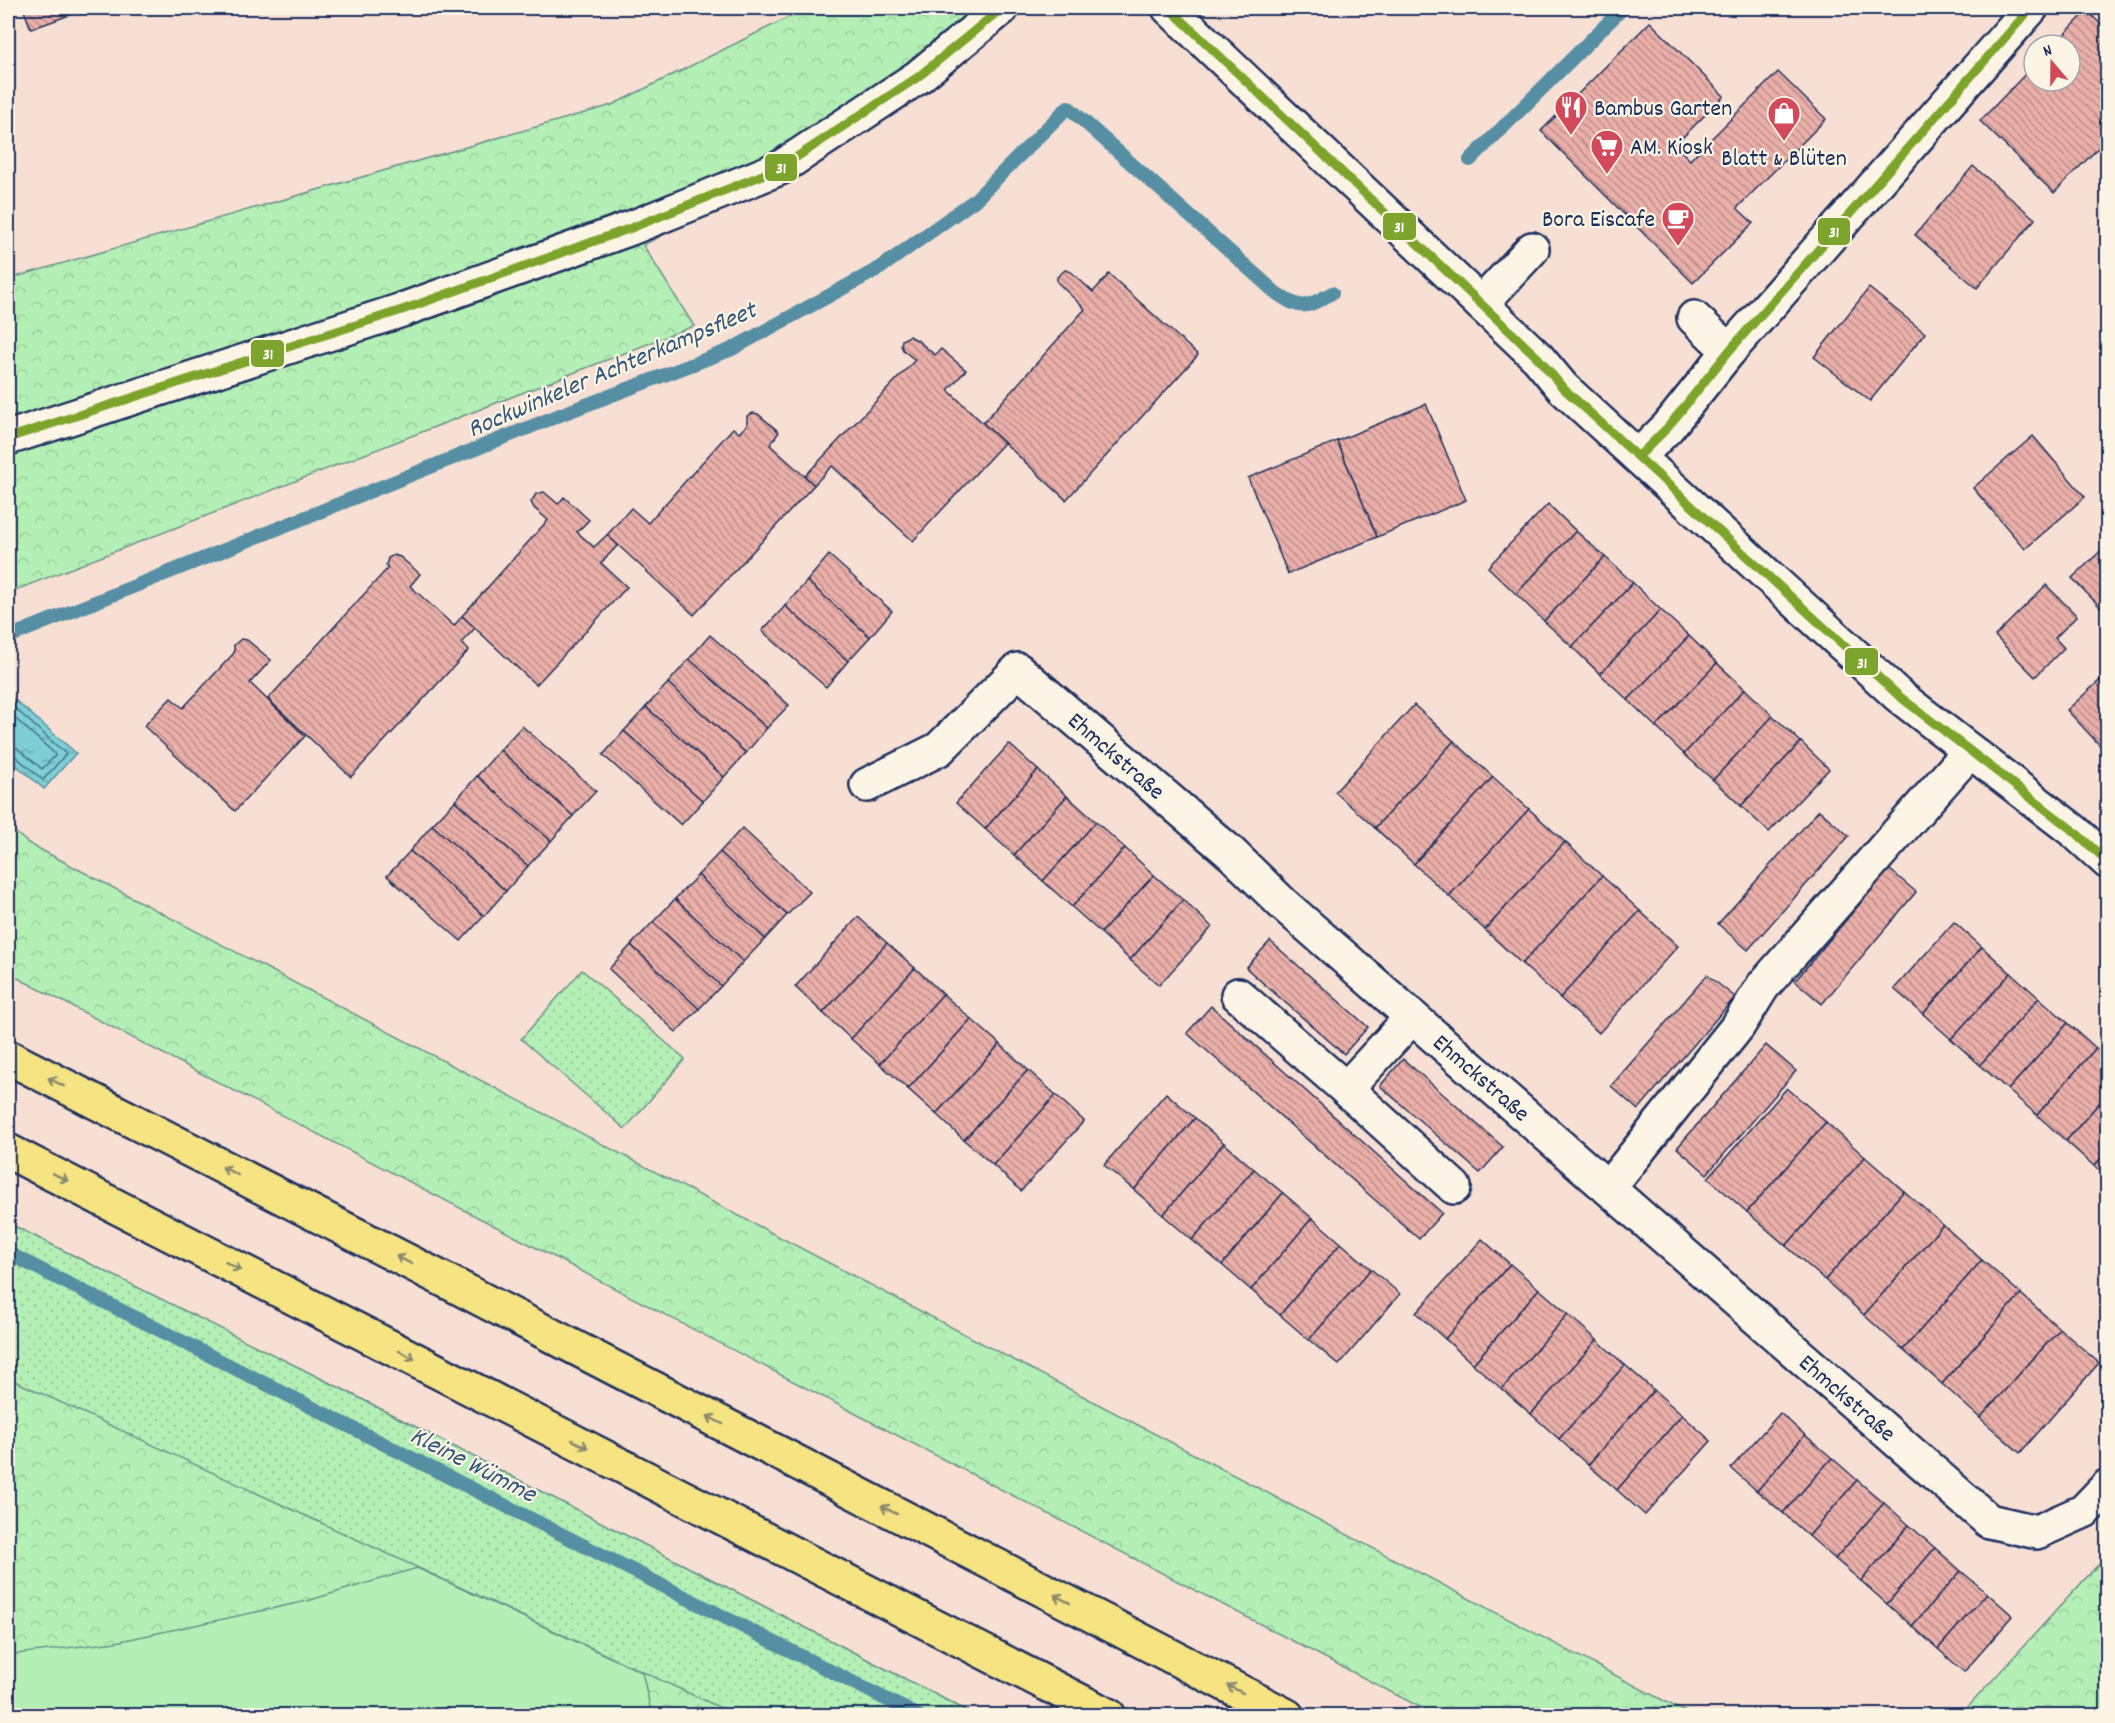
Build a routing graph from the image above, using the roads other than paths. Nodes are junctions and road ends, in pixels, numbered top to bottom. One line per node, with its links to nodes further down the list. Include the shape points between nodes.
1 (1002, 8): 8 (street, via 918,77 780,168 631,228 402,310)
2 (1168, 8): 5 (street)
3 (2031, 8): 7 (street)
4 (1532, 249): 5 (street)
5 (1481, 304): 9 (street, via 1538,358 1563,388)
6 (1694, 318): 7 (street)
7 (1730, 351): 9 (street)
8 (8, 438)
9 (1639, 456): 10 (street, via 1899,696)
10 (1970, 751): 12 (street, via 2076,832); 19 (street, via 1762,986 1738,1026)
11 (867, 785): 14 (street, Ehmckstraße, via 939,749 1018,670 1232,854)
12 (2108, 862)
13 (1238, 995): 16 (street)
14 (1412, 1017): 16 (street); 19 (street, Ehmckstraße)
15 (8, 1057): 22 (highway, one-way to 15)
16 (1346, 1089): 18 (street)
17 (8, 1151): 21 (highway, one-way to 21)
18 (1454, 1187)
19 (1609, 1187): 20 (street, Ehmckstraße, via 1989,1521 2037,1532 2084,1511)
20 (2108, 1486)
21 (1109, 1716)
22 (1287, 1716)

